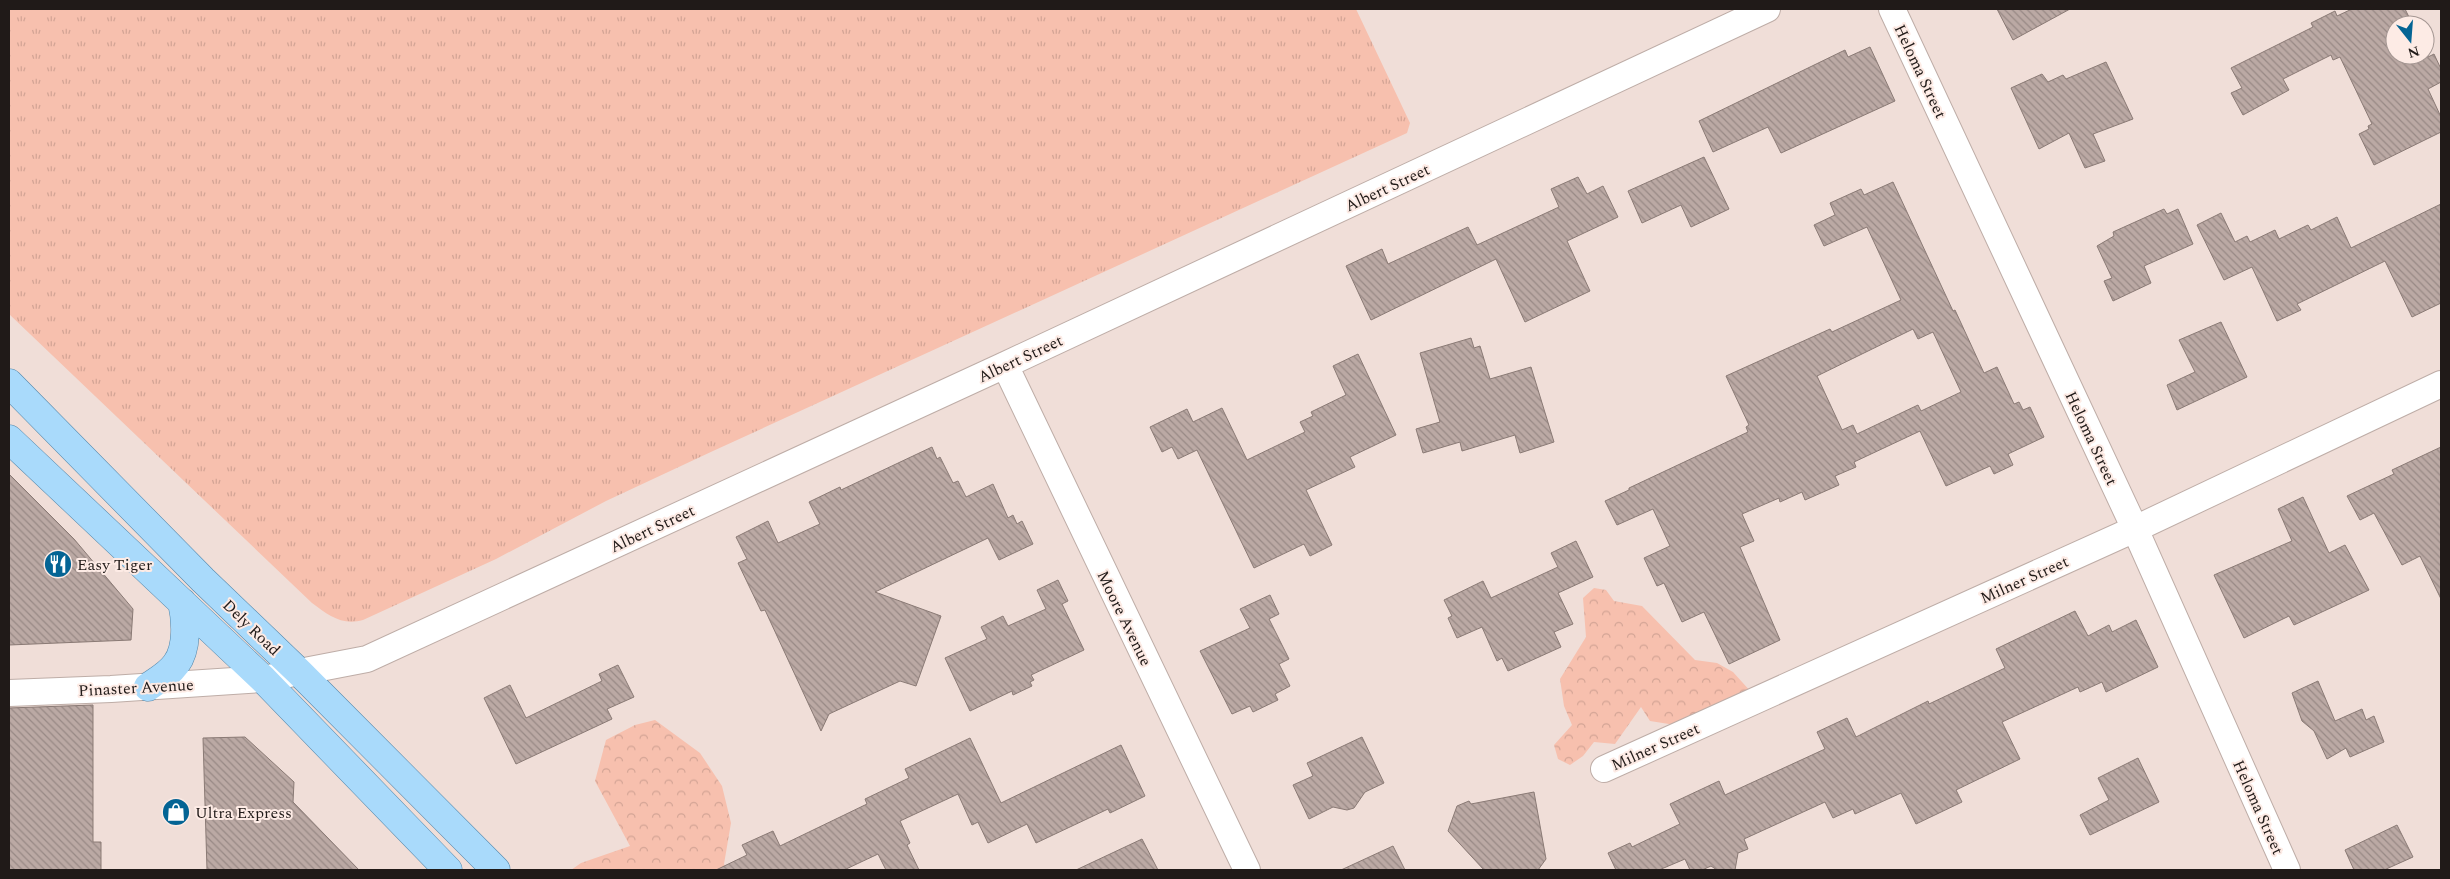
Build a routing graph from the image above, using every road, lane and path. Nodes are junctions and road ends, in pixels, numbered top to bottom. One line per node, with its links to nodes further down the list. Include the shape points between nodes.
1 (1767, 9): 3 (street, Albert Street)
2 (1892, 9): 7 (street, Heloma Street)
3 (1005, 365): 9 (street, Albert Street, via 402,644 367,659); 16 (street, Moore Avenue)
4 (9, 383): 9 (main road, Dely Road, via 203,580)
5 (2441, 384): 7 (street, Milner Street)
6 (9, 439): 8 (main road, Dely Road)
7 (2135, 529): 13 (street, Milner Street); 17 (street, Heloma Street)
8 (182, 602): 10 (main road, Dely Road); 11 (main road, via 185,637 178,663)
9 (300, 673): 10 (street, Albert Street); 15 (main road, Dely Road)
10 (263, 678): 11 (street, Pinaster Avenue); 14 (main road, Dely Road)
11 (148, 687): 12 (street, Pinaster Avenue)
12 (9, 693)
13 (1604, 769)
14 (448, 870)
15 (496, 870)
16 (1247, 870)
17 (2287, 870)

